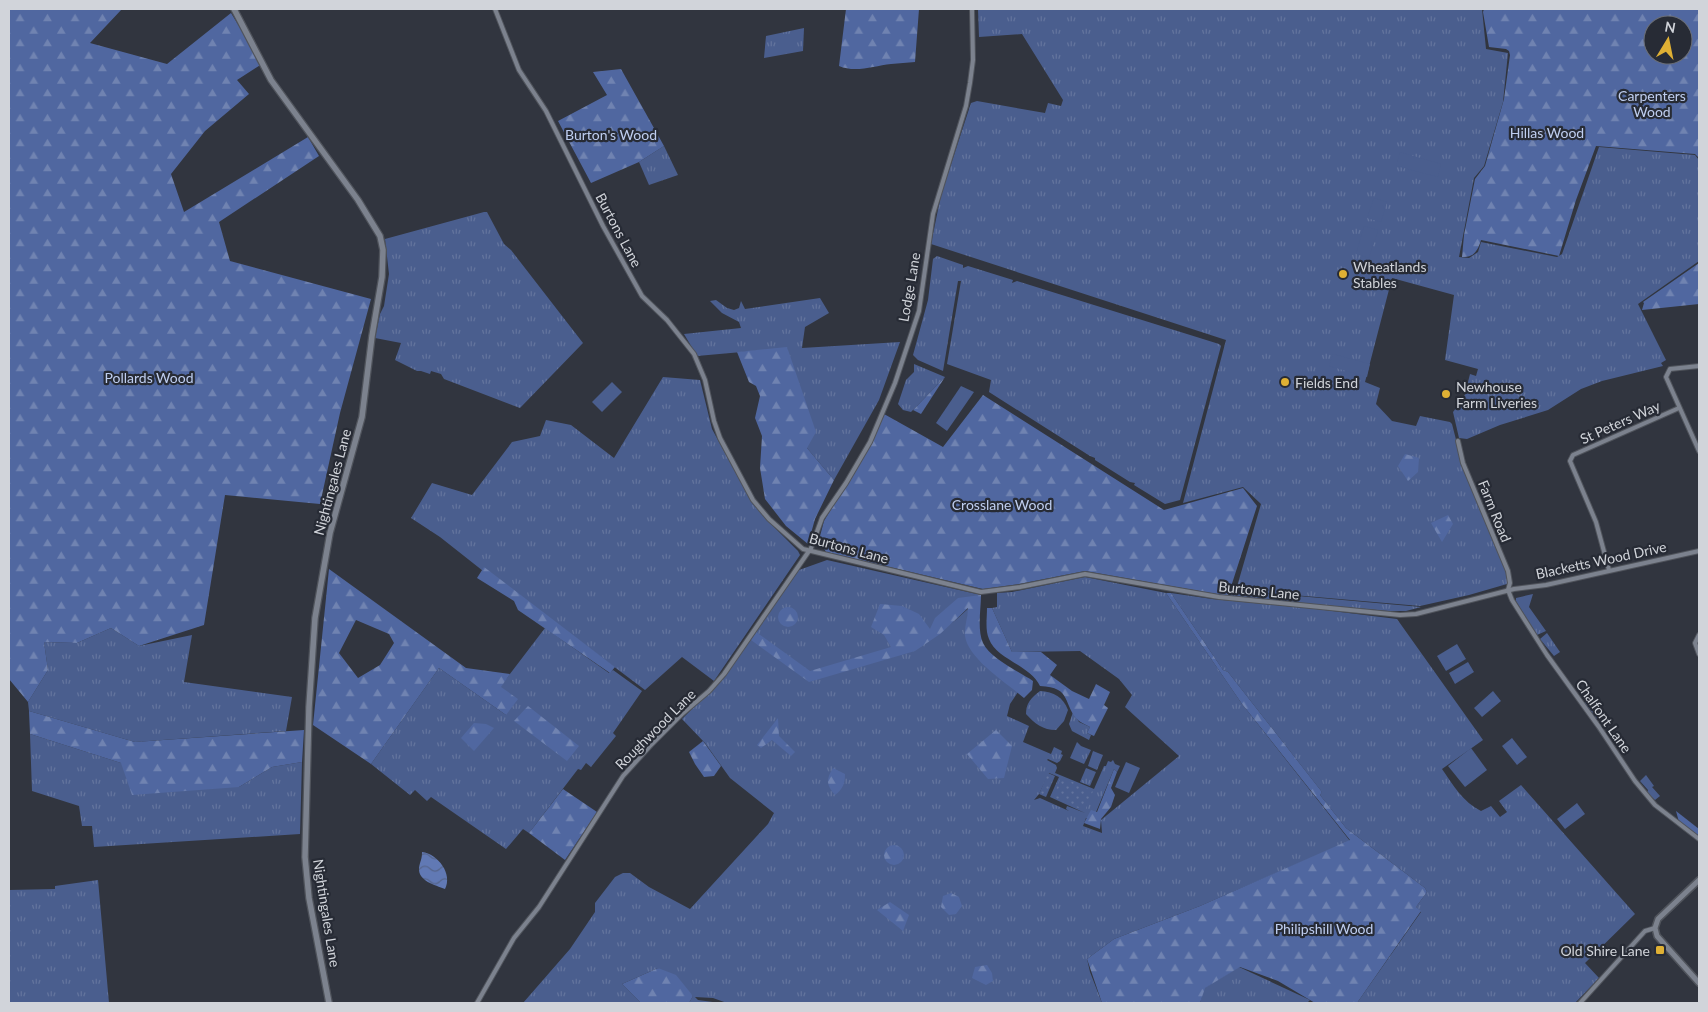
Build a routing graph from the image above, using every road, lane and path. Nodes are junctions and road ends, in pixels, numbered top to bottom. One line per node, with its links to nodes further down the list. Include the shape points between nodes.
1 (234, 9): 18 (main road, Nightingales Lane, via 271,80 358,200 380,236 382,250 382,277 362,417 330,533 315,618 309,700 305,857 309,898)
2 (495, 9): 9 (street, Burtons Lane, via 519,70 549,118 642,296 667,320 694,354 705,380 720,438 753,500 795,543)
3 (972, 9): 9 (street, Lodge Lane, via 973,60 966,106 932,214 916,319 898,375 870,442 822,518)
4 (1699, 366): 5 (street, via 1667,372)
5 (1680, 408): 7 (street); 10 (street, St Peters Way, via 1570,458 1596,522)
6 (1458, 441): 11 (street, Farm Road, via 1466,472 1508,571)
7 (1699, 451)
8 (1699, 550): 10 (street, Blacketts Wood Drive)
9 (810, 551): 11 (street, Burtons Lane, via 981,592 1084,574 1218,597 1400,616); 19 (street, Roughwood Lane, via 724,674 623,776 539,907 514,938)
10 (1609, 570): 11 (street, Blacketts Wood Drive)
11 (1508, 590): 14 (street, Chalfont Lane, via 1547,655 1655,806)
12 (1699, 635): 13 (street, via 1695,643)
13 (1699, 654)
14 (1699, 839)
15 (1699, 880): 16 (street, via 1658,919)
16 (1654, 928): 17 (street, via 1657,936); 20 (street, via 1646,931)
17 (1699, 983)
18 (329, 1003)
19 (477, 1003)
20 (1580, 1003)

